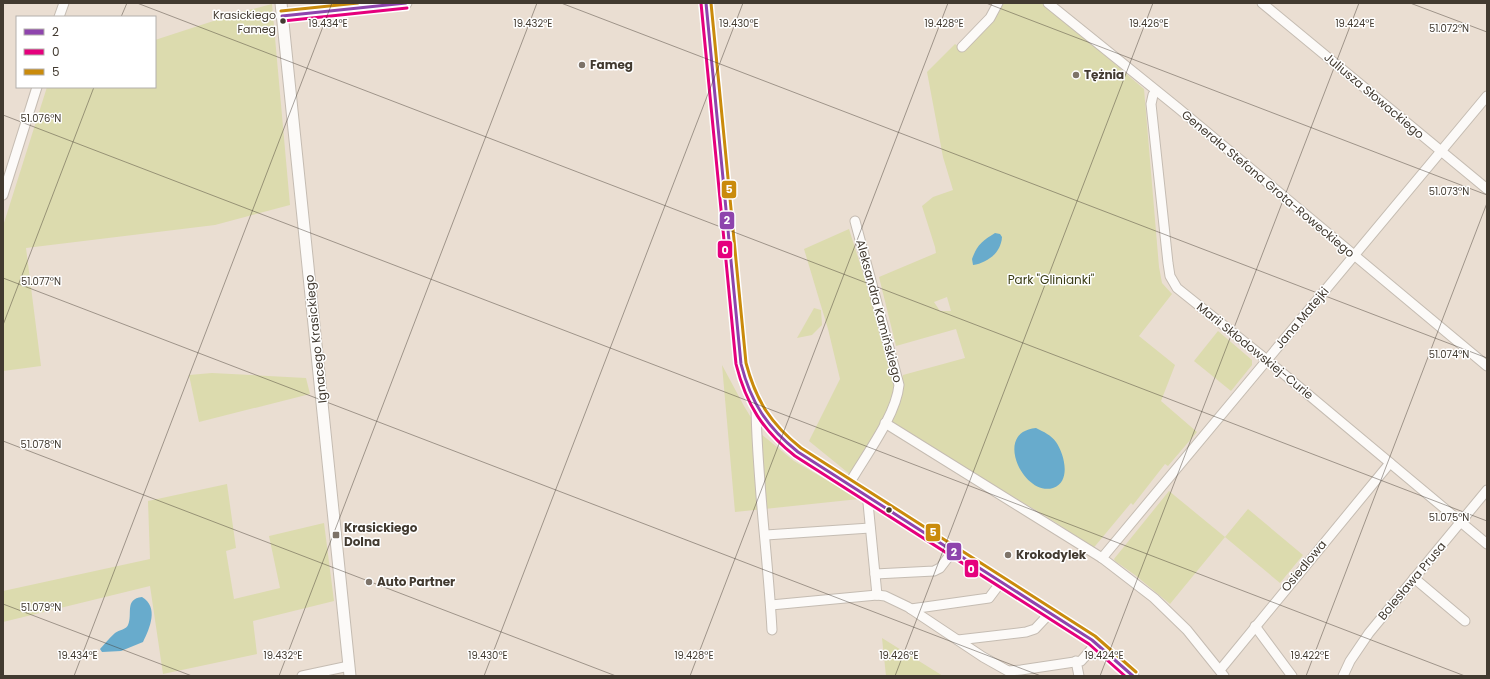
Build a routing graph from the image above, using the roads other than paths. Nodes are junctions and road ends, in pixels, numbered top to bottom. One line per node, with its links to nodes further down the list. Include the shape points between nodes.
1 (64, 3): 8 (street)
2 (281, 3): 9 (street, Ignacego Krasickiego)
3 (406, 3): 9 (street)
4 (706, 3): 21 (street, via 741,364)
5 (998, 3): 10 (street, via 990,18)
6 (1048, 3): 12 (street, Generała Stefana Grota-Roweckiego)
7 (1262, 3): 14 (street, Juliusza Słowackiego)
8 (59, 16)
9 (282, 16): 46 (street, Ignacego Krasickiego)
10 (962, 47)
11 (37, 88): 16 (street)
12 (1156, 91): 18 (street, Generała Stefana Grota-Roweckiego); 19 (street, Marii Skłodowskiej-Curie, via 1151,104 1172,282)
13 (1487, 96): 14 (street, Jana Matejki)
14 (1441, 151): 15 (street, Juliusza Słowackiego); 18 (street, Jana Matejki)
15 (1487, 189)
16 (3, 195)
17 (855, 221): 22 (street, Aleksandra Kamińskiego, via 900,385 895,405)
18 (1354, 256): 19 (street, Jana Matejki); 20 (street, Generała Stefana Grota-Roweckiego)
19 (1267, 360): 23 (street, Marii Skłodowskiej-Curie); 32 (street, Jana Matejki)
20 (1487, 366)
21 (756, 407): 24 (street, via 783,441); 29 (street, via 756,436)
22 (885, 423): 24 (street, Aleksandra Kamińskiego); 32 (street)
23 (1390, 463): 27 (street, Marii Skłodowskiej-Curie); 41 (street, Osiedlowa)
24 (849, 484): 26 (street)
25 (1487, 490): 27 (street, Bolesława Prusa)
26 (870, 498): 28 (street); 31 (street)
27 (1461, 522): 30 (street, Marii Skłodowskiej-Curie); 34 (street, Bolesława Prusa)
28 (870, 528): 29 (street); 33 (street)
29 (766, 535): 37 (street)
30 (1487, 544)
31 (953, 551): 33 (street, via 940,568 934,570); 35 (street)
32 (1102, 558): 47 (street, via 1154,598 1187,630)
33 (875, 574): 36 (street)
34 (1414, 578): 40 (street); 52 (street, Bolesława Prusa, via 1359,647)
35 (1001, 582): 38 (street, via 989,598); 39 (street)
36 (877, 595): 37 (street); 38 (street)
37 (771, 605): 42 (street)
38 (911, 609): 43 (street)
39 (1050, 613): 43 (street, via 1035,630); 44 (street)
40 (1465, 621)
41 (1255, 626): 47 (street, Osiedlowa); 51 (street)
42 (772, 630)
43 (958, 640): 45 (street, via 1008,671)
44 (1096, 644): 45 (street, via 1081,661); 50 (street)
45 (1076, 661): 49 (street)
46 (349, 671): 48 (street)
47 (1222, 673)
48 (302, 676)
49 (1079, 676)
50 (1133, 676)
51 (1292, 676)
52 (1343, 676)

